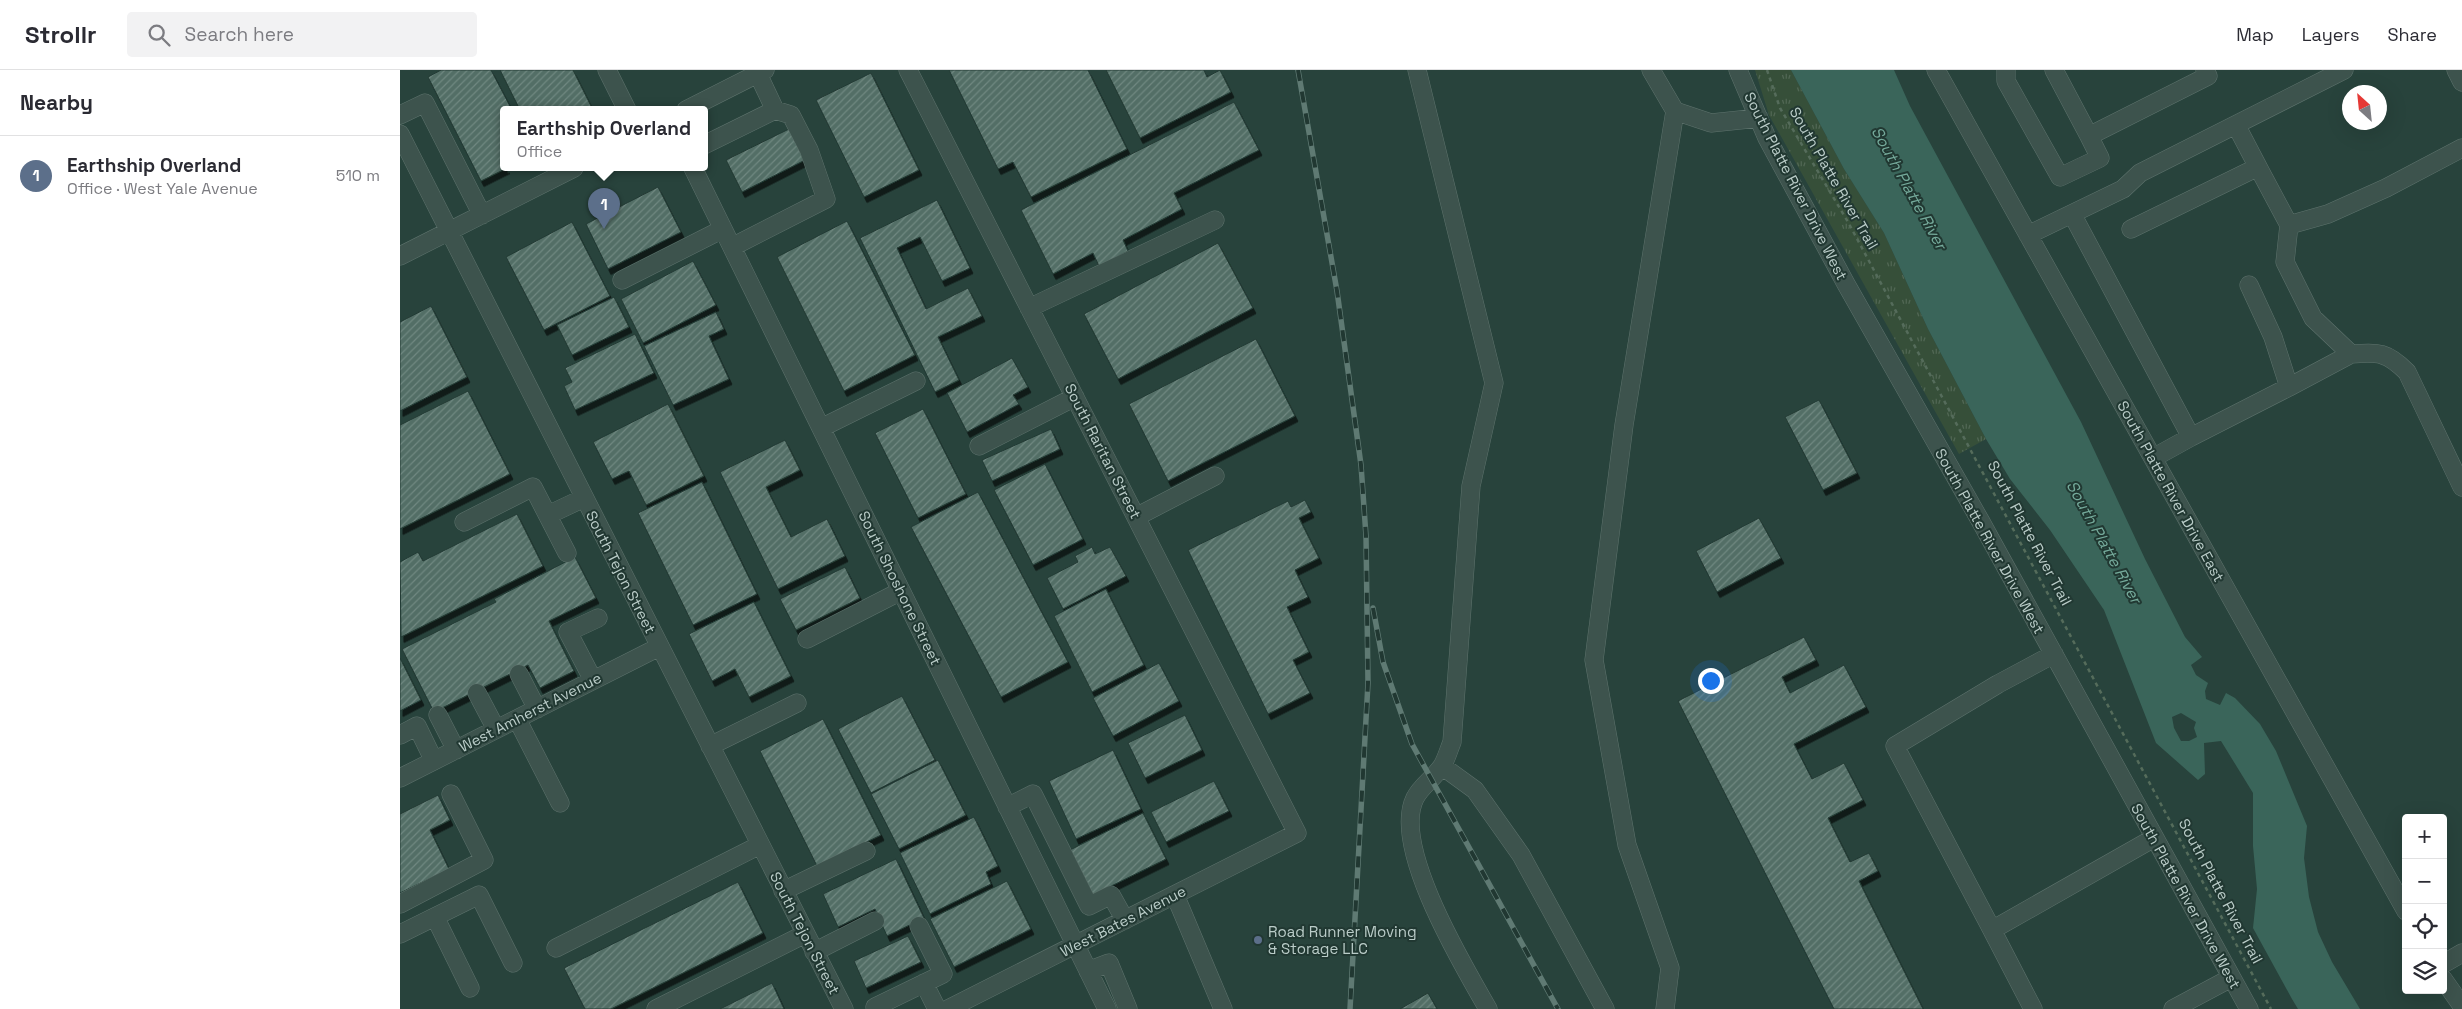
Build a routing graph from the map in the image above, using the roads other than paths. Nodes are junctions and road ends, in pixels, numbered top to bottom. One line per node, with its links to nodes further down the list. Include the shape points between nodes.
1 (607, 70): 14 (street)
2 (908, 70): 40 (street, South Raritan Street)
3 (1417, 70): 73 (street, via 1494,383 1471,486 1452,742)
4 (1651, 70): 17 (street)
5 (1738, 70): 19 (street, South Platte River Drive West)
6 (2006, 70): 22 (street, via 2006,81 2060,177 2100,158)
7 (2054, 70): 22 (street)
8 (2205, 70): 22 (street, via 2208,76)
9 (2344, 70): 20 (street)
10 (2456, 70): 13 (street)
11 (1943, 72): 35 (street, South Platte River Drive East)
12 (755, 73): 15 (street); 16 (street)
13 (2462, 82)
14 (625, 106)
15 (693, 106)
16 (775, 110): 23 (street); 36 (street, via 791,115 826,199)
17 (1674, 111): 19 (street, via 1711,123); 115 (street, via 1624,425 1594,660 1628,845 1670,968)
18 (400, 115): 28 (street, via 425,103)
19 (1759, 118): 60 (street, South Platte River Drive West, via 1846,284)
20 (2236, 125): 25 (street); 29 (street, via 2140,173 2123,189)
21 (400, 134): 34 (street, South Tejon Street)
22 (2090, 136)
23 (708, 143)
24 (2462, 148): 31 (street, via 2328,214)
25 (2258, 167): 31 (street); 33 (street)
26 (568, 171): 28 (street)
27 (694, 171): 32 (street, South Shoshone Street)
28 (482, 214): 34 (street)
29 (2072, 214): 35 (street); 46 (street)
30 (1215, 220): 40 (street)
31 (2289, 225): 41 (street, via 2284,262 2313,318)
32 (723, 229): 36 (street, South Shoshone Street); 38 (street)
33 (2131, 229)
34 (450, 231): 37 (street); 51 (street, South Tejon Street)
35 (2028, 235): 48 (street, South Platte River Drive East)
36 (732, 247): 45 (street, South Shoshone Street)
37 (400, 256)
38 (622, 280)
39 (2248, 285): 43 (street, via 2273,337)
40 (1029, 308): 44 (street, South Raritan Street)
41 (2352, 354): 43 (street); 50 (street, via 2378,352 2394,359 2407,372)
42 (916, 381): 45 (street)
43 (2289, 387): 46 (street)
44 (1075, 397): 47 (street); 53 (street, South Raritan Street)
45 (821, 428): 56 (street, South Shoshone Street)
46 (2192, 437): 48 (street)
47 (979, 446)
48 (2153, 458): 85 (street, South Platte River Drive East)
49 (1215, 476): 53 (street)
50 (2462, 487)
51 (584, 498): 52 (street); 59 (street, South Tejon Street)
52 (548, 515): 54 (street, via 533,487); 55 (street)
53 (1136, 517): 78 (street, South Raritan Street)
54 (464, 522)
55 (567, 553)
56 (901, 591): 58 (street); 77 (street, South Shoshone Street)
57 (598, 618): 62 (street, via 568,632)
58 (808, 639)
59 (659, 647): 62 (street, West Amherst Avenue); 70 (street, South Tejon Street)
60 (2054, 654): 79 (street, South Platte River Drive West); 90 (street, via 1895,746)
61 (519, 674): 65 (street)
62 (593, 680): 65 (street, West Amherst Avenue)
63 (477, 693): 68 (street)
64 (797, 703): 70 (street)
65 (537, 709): 67 (street, West Amherst Avenue)
66 (438, 715): 71 (street)
67 (518, 718): 68 (street, West Amherst Avenue); 76 (street)
68 (496, 729): 71 (street, West Amherst Avenue)
69 (400, 735): 72 (street, via 417,726)
70 (710, 746): 80 (street, South Tejon Street)
71 (456, 750): 72 (street, West Amherst Avenue)
72 (434, 761): 74 (street, West Amherst Avenue)
73 (1442, 766): 113 (street, via 1414,799 1408,824 1413,853 1433,904); 114 (street, via 1474,790 1521,855)
74 (400, 778)
75 (451, 794): 84 (street, via 484,860)
76 (560, 803)
77 (1007, 807): 87 (street, via 1033,794 1089,906 1112,896); 93 (street, South Shoshone Street)
78 (1297, 833): 83 (street, West Bates Avenue)
79 (2154, 838): 90 (street); 100 (street, South Platte River Drive West)
80 (760, 846): 82 (street, South Tejon Street); 94 (street)
81 (866, 851): 82 (street)
82 (783, 891): 92 (street, South Tejon Street)
83 (1174, 895): 87 (street, West Bates Avenue); 112 (street)
84 (400, 904)
85 (2402, 904)
86 (435, 917): 91 (street); 98 (street, via 479,895); 103 (street)
87 (1125, 920): 93 (street, West Bates Avenue)
88 (875, 921): 95 (street)
89 (919, 926): 101 (street, via 942,974)
90 (1992, 930): 116 (street)
91 (400, 934)
92 (805, 934): 95 (street, South Tejon Street); 106 (street)
93 (1075, 945): 99 (street, South Shoshone Street); 109 (street, West Bates Avenue)
94 (556, 948)
95 (814, 952): 107 (street, South Tejon Street)
96 (2462, 953): 97 (street)
97 (2447, 962)
98 (513, 963)
99 (1088, 971): 110 (street, South Shoshone Street); 111 (street, via 1109,963)
100 (2231, 978): 117 (street); 118 (street, South Platte River Drive West)
101 (924, 983): 105 (street); 108 (street)
102 (2447, 984): 104 (street)
103 (470, 988)
104 (2462, 1006)
105 (875, 1007)
106 (656, 1009)
107 (844, 1009)
108 (937, 1009)
109 (948, 1009)
110 (1107, 1009)
111 (1128, 1009)
112 (1223, 1009)
113 (1488, 1009)
114 (1605, 1009)
115 (1665, 1009)
116 (2033, 1009)
117 (2173, 1009)
118 (2249, 1009)

